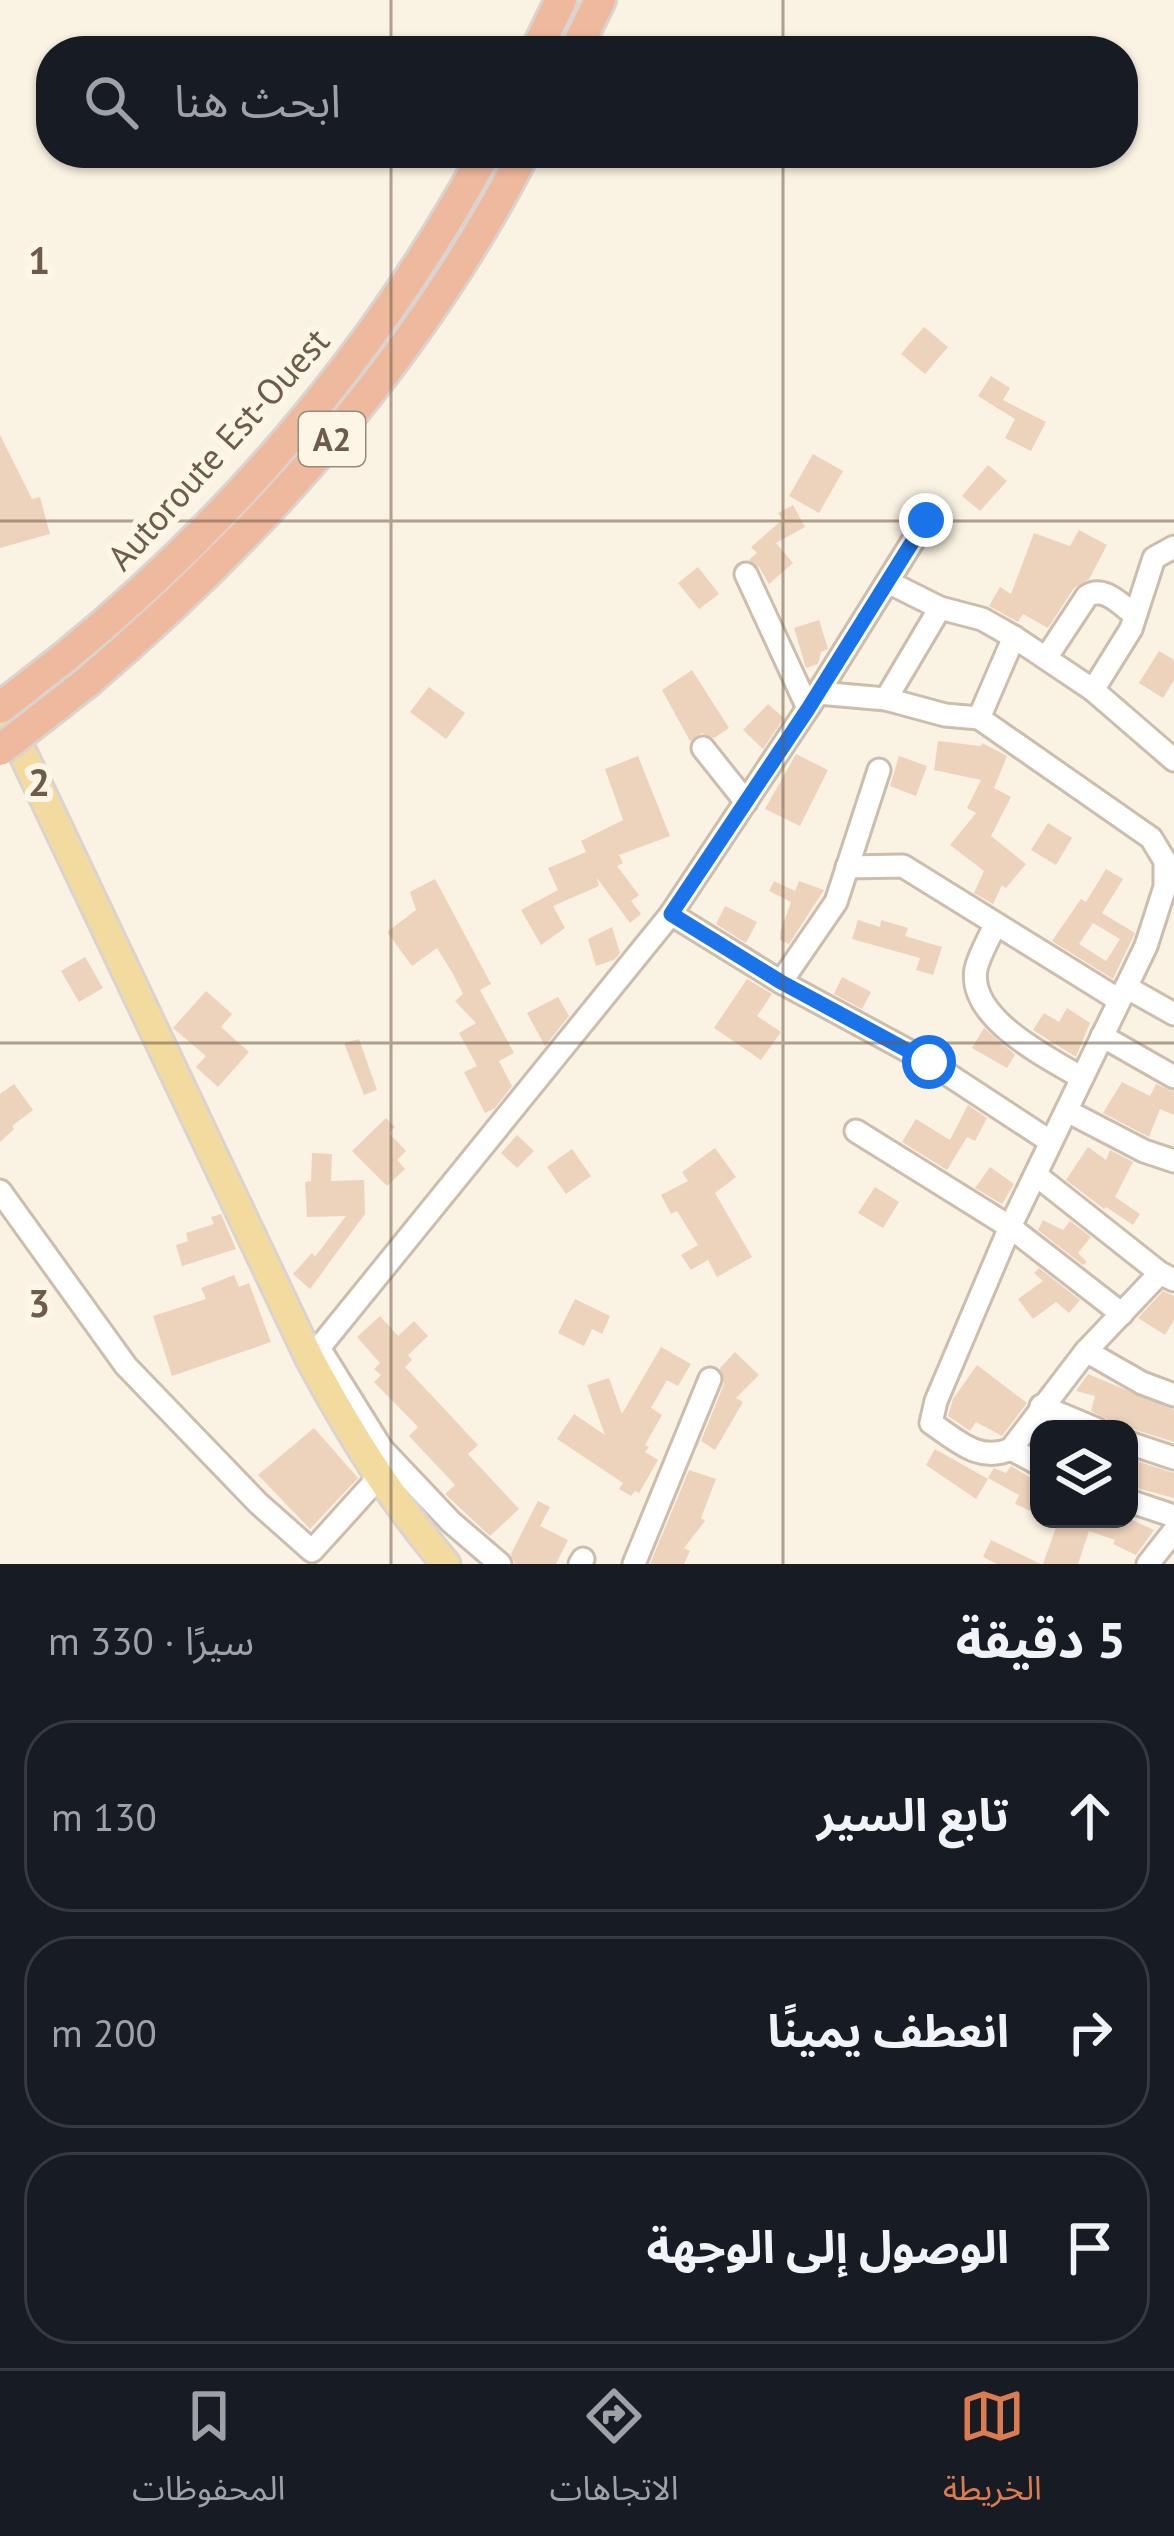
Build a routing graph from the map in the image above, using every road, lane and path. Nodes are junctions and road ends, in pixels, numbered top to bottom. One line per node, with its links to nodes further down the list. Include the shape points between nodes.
1 (561, 0): 3 (highway)
2 (600, 0): 4 (highway)
3 (543, 36)
4 (582, 36)
5 (476, 168): 18 (highway, Autoroute Est-Ouest / A2, bridge, via 338,382 131,603)
6 (516, 168): 21 (highway, Autoroute Est-Ouest / A2, bridge, via 454,280 386,376 223,560)
7 (926, 520): 10 (street)
8 (1174, 547): 12 (street, via 1154,558)
9 (746, 574): 17 (street)
10 (888, 582): 11 (street); 17 (street)
11 (940, 608): 13 (street); 16 (street)
12 (1135, 615): 14 (street, via 1094,591); 15 (street)
13 (1014, 637): 14 (street); 19 (street)
14 (1046, 658): 15 (street)
15 (1093, 690): 22 (street)
16 (886, 699): 17 (street); 19 (street)
17 (813, 701): 24 (street)
18 (0, 706): 44 (main road)
19 (979, 718): 29 (street, via 1150,838 1165,861 1146,946)
20 (703, 748): 24 (street)
21 (0, 750)
22 (1174, 760)
23 (879, 770): 25 (street)
24 (746, 802): 26 (street)
25 (847, 867): 27 (street, via 903,866); 28 (street, via 836,902)
26 (671, 914): 28 (street); 44 (street)
27 (995, 925): 29 (street); 33 (street, via 976,969 980,1001 1013,1035)
28 (781, 982): 36 (street, via 929,1062)
29 (1122, 994): 30 (street); 31 (street)
30 (1174, 1014)
31 (1102, 1036): 32 (street); 33 (street)
32 (1174, 1077)
33 (1082, 1078): 34 (street)
34 (1069, 1112): 36 (street); 37 (street)
35 (856, 1131): 40 (street)
36 (1052, 1142): 38 (street)
37 (1174, 1161)
38 (1036, 1175): 40 (street); 41 (street)
39 (0, 1191): 53 (street, via 126,1366 312,1551)
40 (1010, 1227): 42 (street); 50 (street, via 931,1423 975,1453)
41 (1167, 1276): 42 (street)
42 (1122, 1314): 43 (street)
43 (1086, 1351): 46 (street); 47 (street)
44 (315, 1353): 53 (main road); 59 (street, via 382,1449)
45 (710, 1379): 60 (street)
46 (1174, 1395)
47 (1041, 1406): 48 (street); 50 (street)
48 (1074, 1420)
49 (1138, 1446): 51 (street)
50 (1011, 1449): 52 (street)
51 (1174, 1458)
52 (1030, 1459)
53 (378, 1478): 58 (main road)
54 (1138, 1505): 55 (street)
55 (1174, 1516)
56 (1174, 1532): 57 (street)
57 (1152, 1563)
58 (446, 1564)
59 (500, 1564)
60 (634, 1564)

